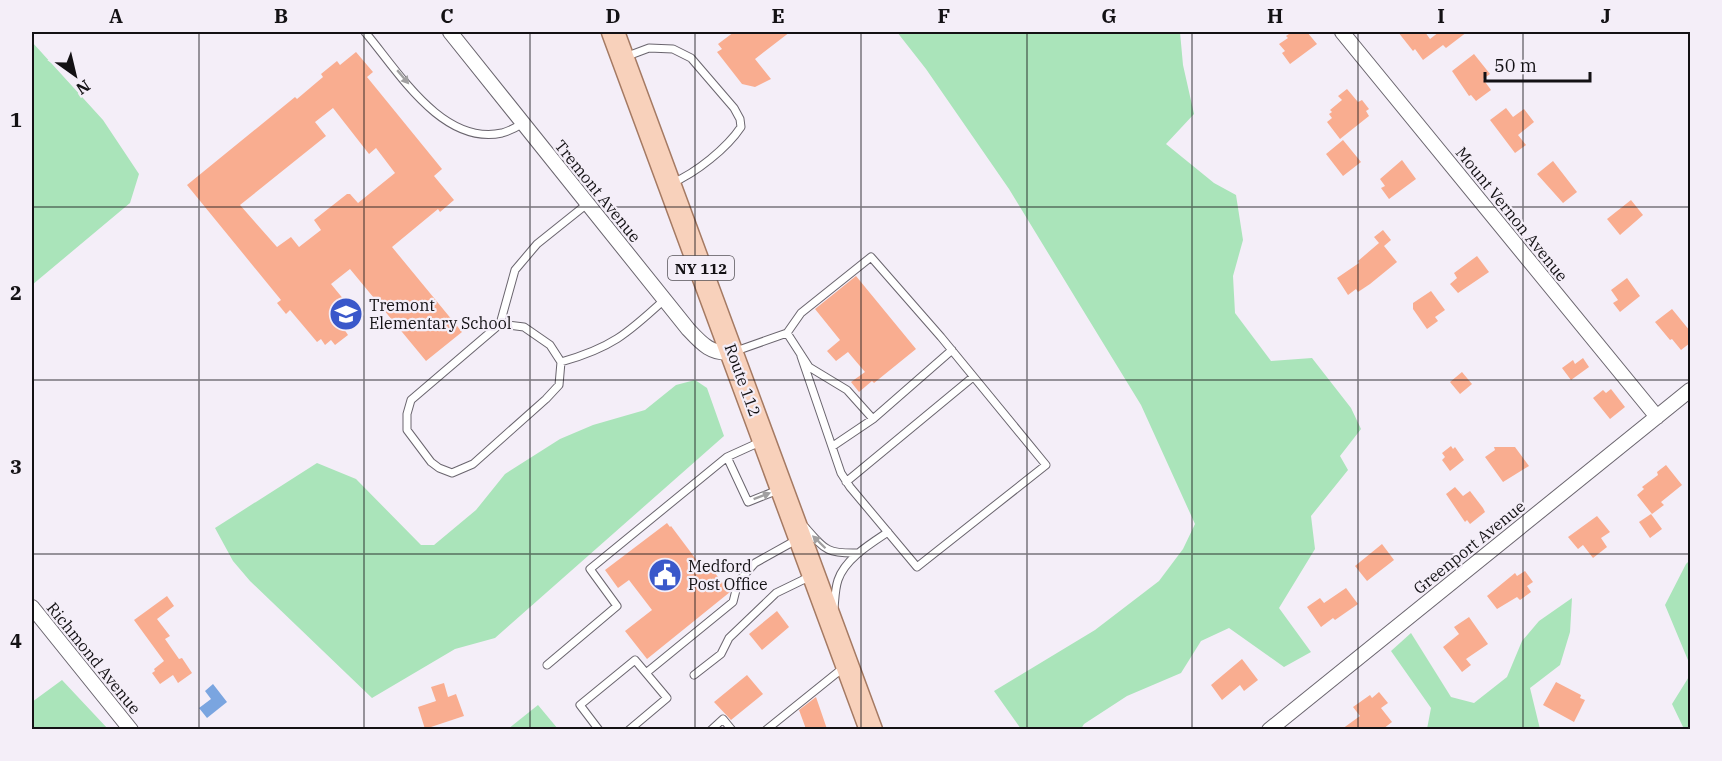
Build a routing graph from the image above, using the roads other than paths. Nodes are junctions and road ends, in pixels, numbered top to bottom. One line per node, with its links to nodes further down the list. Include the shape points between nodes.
1 (365, 32): 6 (lane, one-way to 6, via 428,107 454,126 486,135 503,133)
2 (450, 32): 6 (street, Tremont Avenue)
3 (613, 32): 5 (main road, Route 112 / NY 112)
4 (1342, 32): 18 (street, Mount Vernon Avenue)
5 (623, 58): 7 (main road, Route 112 / NY 112); 7 (lane, via 649,48 674,49 691,58 740,119 741,127 732,140 684,178)
6 (523, 123): 8 (street, Tremont Avenue)
7 (670, 184): 13 (main road, Route 112 / NY 112)
8 (587, 204): 9 (street, Tremont Avenue); 10 (lane, via 537,244 515,270)
9 (664, 300): 13 (street, Tremont Avenue, via 708,349); 15 (lane, via 618,340)
10 (500, 324): 15 (lane, via 524,327 550,345); 15 (lane, via 411,400 407,430 439,468 452,473 473,464 559,386)
11 (787, 333): 12 (lane, via 801,313 871,257); 13 (lane); 14 (lane)
12 (952, 350): 16 (lane); 19 (lane)
13 (732, 352): 20 (main road, Route 112 / NY 112)
14 (801, 356): 19 (lane, via 809,367 847,390); 21 (lane)
15 (561, 362)
16 (973, 376): 23 (lane); 26 (lane, via 1046,465 917,567)
17 (1690, 390): 18 (street, Greenport Avenue)
18 (1657, 417): 43 (street, Greenport Avenue)
19 (873, 419): 21 (lane)
20 (765, 440): 22 (lane); 24 (main road, Route 112 / NY 112)
21 (833, 446): 23 (lane)
22 (727, 457): 24 (lane, one-way to 24, via 748,502); 32 (lane, via 590,569 617,606)
23 (846, 482): 26 (lane)
24 (782, 488): 25 (main road, Route 112 / NY 112)
25 (790, 510): 27 (main road, Route 112 / NY 112); 28 (lane, one-way to 25, via 839,554 822,546)
26 (888, 532): 28 (lane)
27 (800, 538): 29 (main road, Route 112 / NY 112); 34 (lane, via 755,562 738,582 733,602)
28 (859, 553): 31 (lane, via 838,579)
29 (814, 575): 31 (main road, Route 112 / NY 112); 35 (lane, via 776,593 729,638 721,654)
30 (32, 607): 36 (street, Richmond Avenue)
31 (832, 623): 33 (main road, Route 112 / NY 112)
32 (547, 665)
33 (847, 665): 41 (lane); 42 (main road, Route 112 / NY 112)
34 (646, 673): 37 (lane, via 635,660 580,705); 38 (lane, via 667,699)
35 (694, 675)
36 (131, 729)
37 (599, 729)
38 (629, 729)
39 (711, 729): 40 (lane, via 723,719)
40 (732, 729)
41 (766, 729)
42 (871, 729)
43 (1269, 729)

